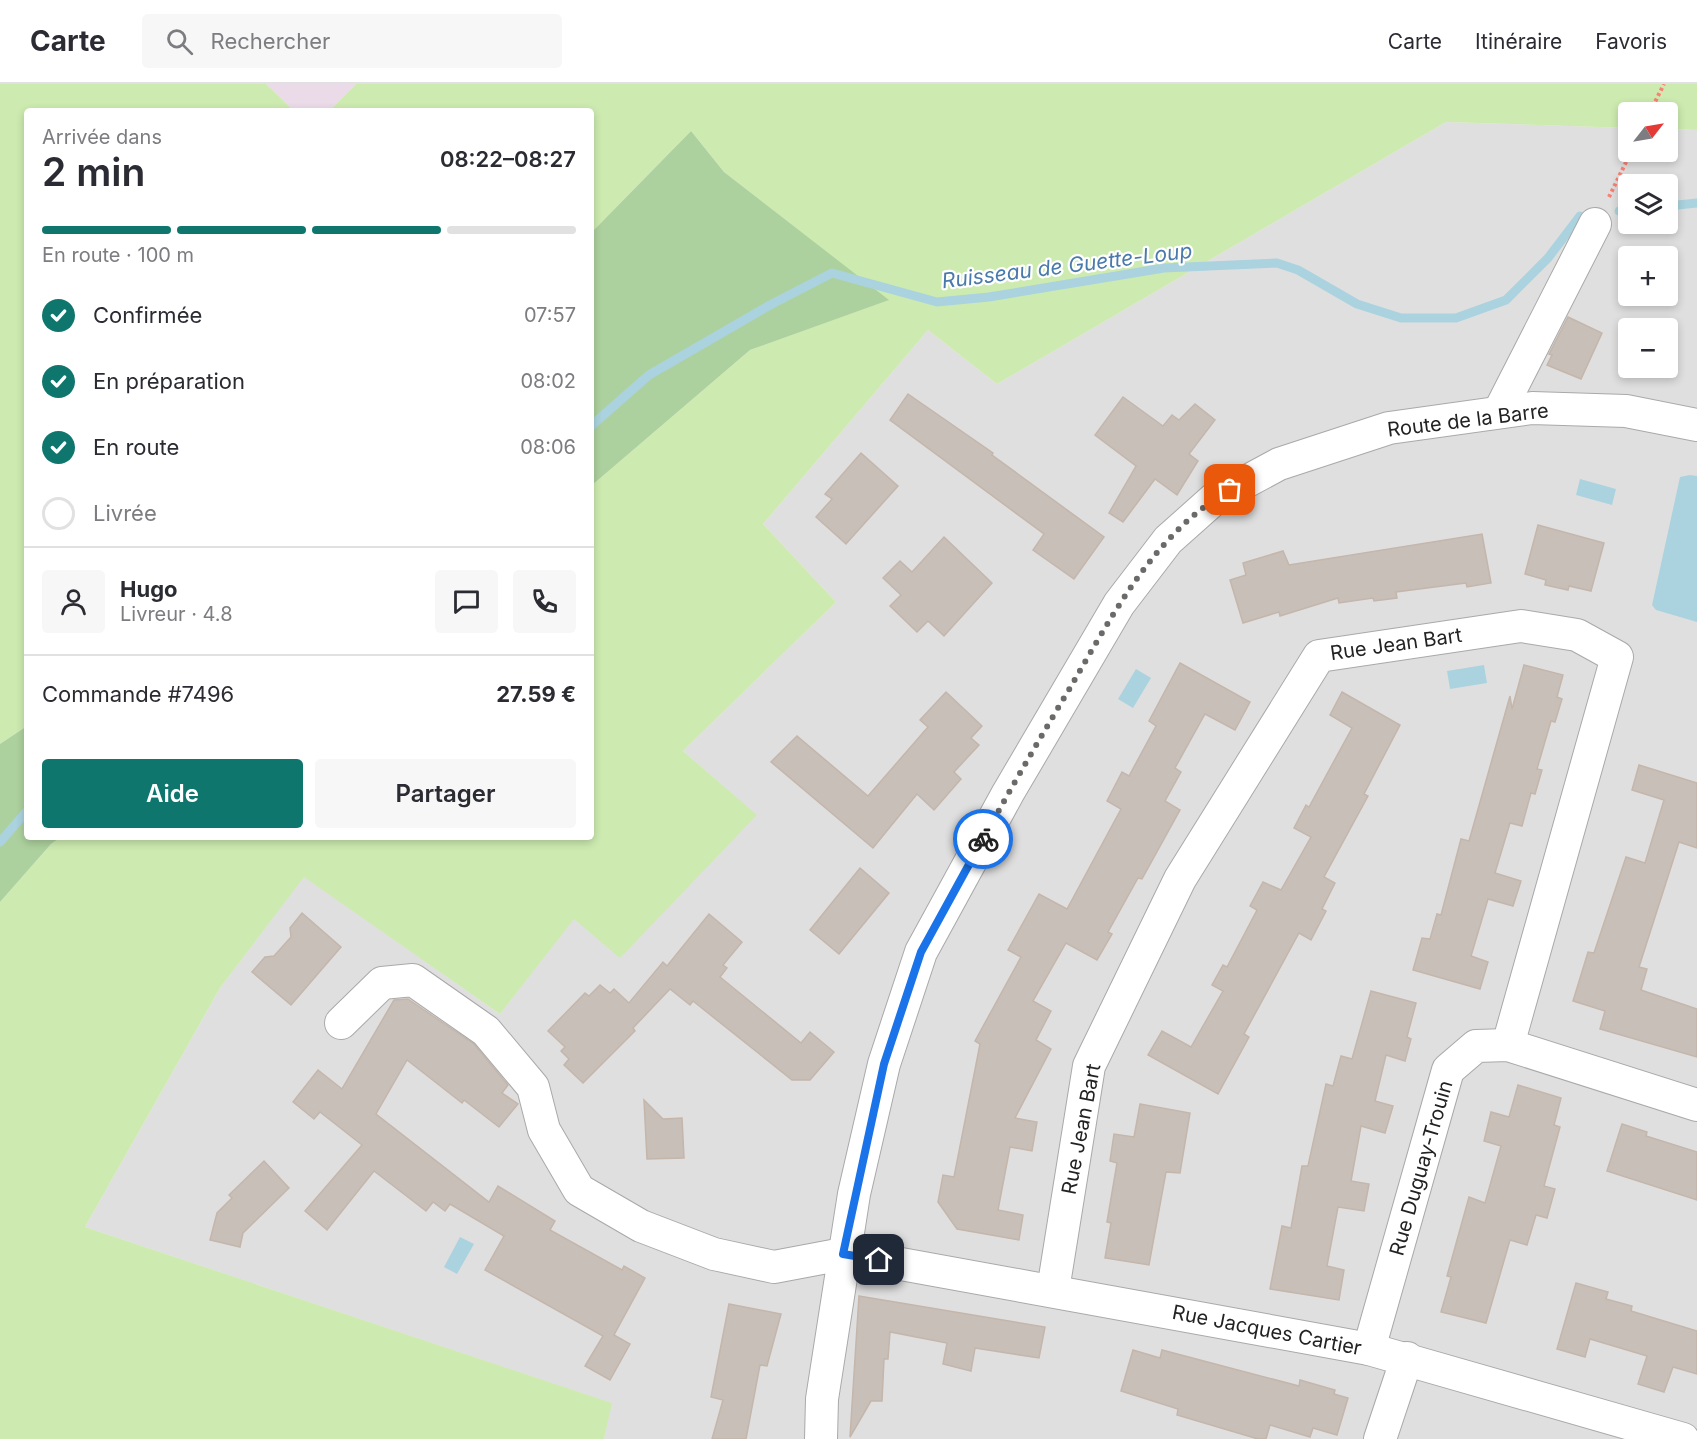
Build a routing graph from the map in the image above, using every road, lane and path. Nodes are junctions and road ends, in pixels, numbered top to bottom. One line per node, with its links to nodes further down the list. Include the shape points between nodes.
1 (1664, 84): 2 (path)
2 (1655, 102)
3 (1626, 162): 4 (path)
4 (1595, 224): 5 (street)
5 (1499, 412): 6 (street, Route de la Barre, via 1532,408 1626,411); 10 (street, Route de la Barre, via 1389,428 1279,464 1214,499 1168,540 1119,604 1008,793 921,952 884,1064)
6 (1697, 425)
7 (341, 1023): 10 (street, via 382,982 413,980 486,1031 533,1087 544,1130 579,1190 641,1226 714,1254 774,1267)
8 (1508, 1045): 9 (street, Rue Duguay-Trouin); 11 (street, Rue Jean Bart, via 1617,657 1577,635 1521,626 1319,656 1180,879 1089,1066); 12 (street, Rue Duguay-Trouin, via 1476,1046 1448,1070)
9 (1697, 1105)
10 (843, 1254): 11 (street, Rue Jacques Cartier); 14 (street, Route de la Barre, via 822,1399)
11 (1053, 1290): 12 (street, Rue Jacques Cartier)
12 (1369, 1349): 13 (street, Rue Jacques Cartier)
13 (1407, 1358): 15 (street); 16 (street, Rue Jacques Cartier)
14 (821, 1439)
15 (1380, 1439)
16 (1683, 1439)

